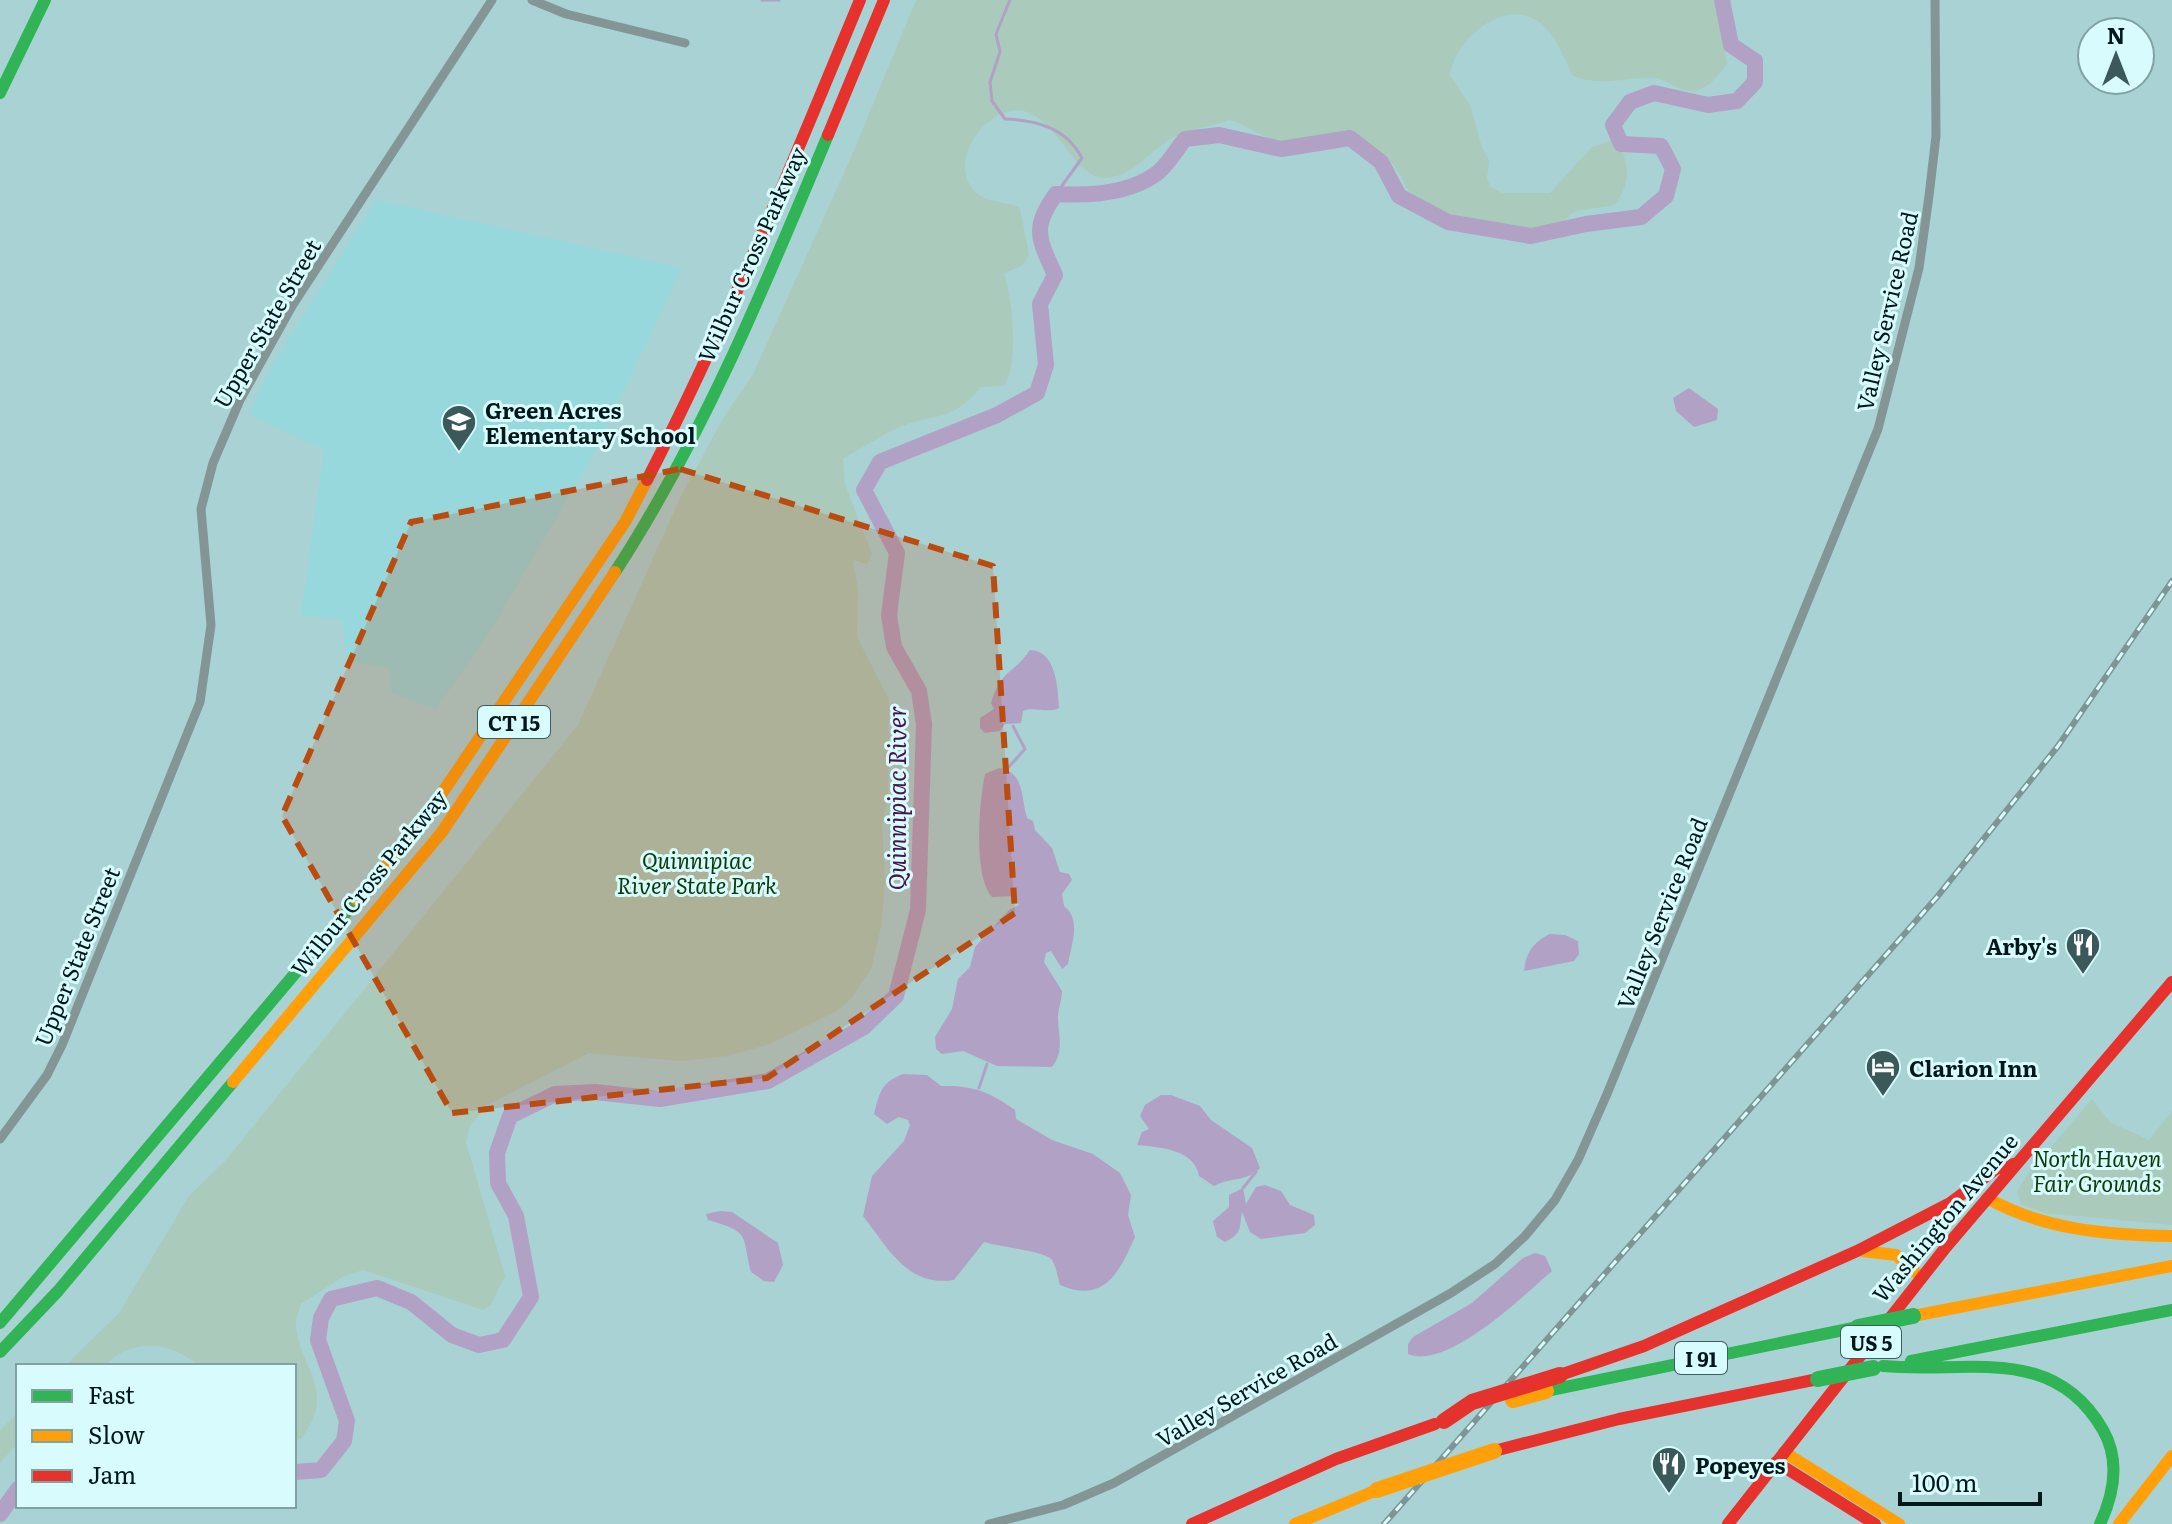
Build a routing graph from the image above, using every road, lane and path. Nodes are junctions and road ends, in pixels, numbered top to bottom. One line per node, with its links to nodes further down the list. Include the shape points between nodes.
1 (45, 0): 8 (main road)
2 (492, 0): 10 (street, Upper State Street, via 292,306 235,410 201,509 211,625 196,715 62,1045)
3 (532, 0): 7 (street, via 566,14)
4 (860, 0): 18 (main road, Wilbur Cross Parkway / CT 15, via 695,387 625,522 422,823)
5 (884, 0): 19 (main road, Wilbur Cross Parkway / CT 15, via 724,371 639,535 442,832 58,1291)
6 (1935, 0): 24 (street, Valley Service Road, via 1936,136 1929,196 1919,268 1878,429 1607,1094 1563,1187 1515,1246 1451,1293 1092,1494)
7 (685, 43)
8 (0, 93)
9 (2172, 982): 11 (main road, Washington Avenue / US 5)
10 (0, 1139)
11 (2017, 1163): 12 (main road, Washington Avenue / US 5); 14 (main road, via 1996,1169 1950,1203)
12 (1987, 1198): 13 (main road, via 2023,1218 2104,1232); 16 (main road, Washington Avenue / US 5)
13 (2172, 1236)
14 (1857, 1251): 16 (main road, via 1897,1253); 21 (main road, bridge, via 1644,1346 1478,1399)
15 (2172, 1266): 21 (main road, I 91, bridge, via 1546,1391)
16 (1921, 1277): 23 (main road, Washington Avenue / US 5)
17 (2172, 1310): 20 (main road, I 91)
18 (0, 1323)
19 (0, 1352)
20 (1878, 1367): 26 (main road, I 91, bridge, via 1630,1416 1494,1451); 30 (main road, via 2003,1366 2045,1376 2071,1390 2097,1416 2112,1455 2113,1486)
21 (1440, 1422): 25 (main road, I 91, via 1336,1459)
22 (2172, 1456): 31 (main road)
23 (1780, 1457): 27 (main road, Washington Avenue / US 5); 28 (main road); 29 (main road)
24 (989, 1524)
25 (1192, 1524)
26 (1295, 1524)
27 (1728, 1524)
28 (1875, 1524)
29 (1899, 1524)
30 (2100, 1524)
31 (2119, 1524)

